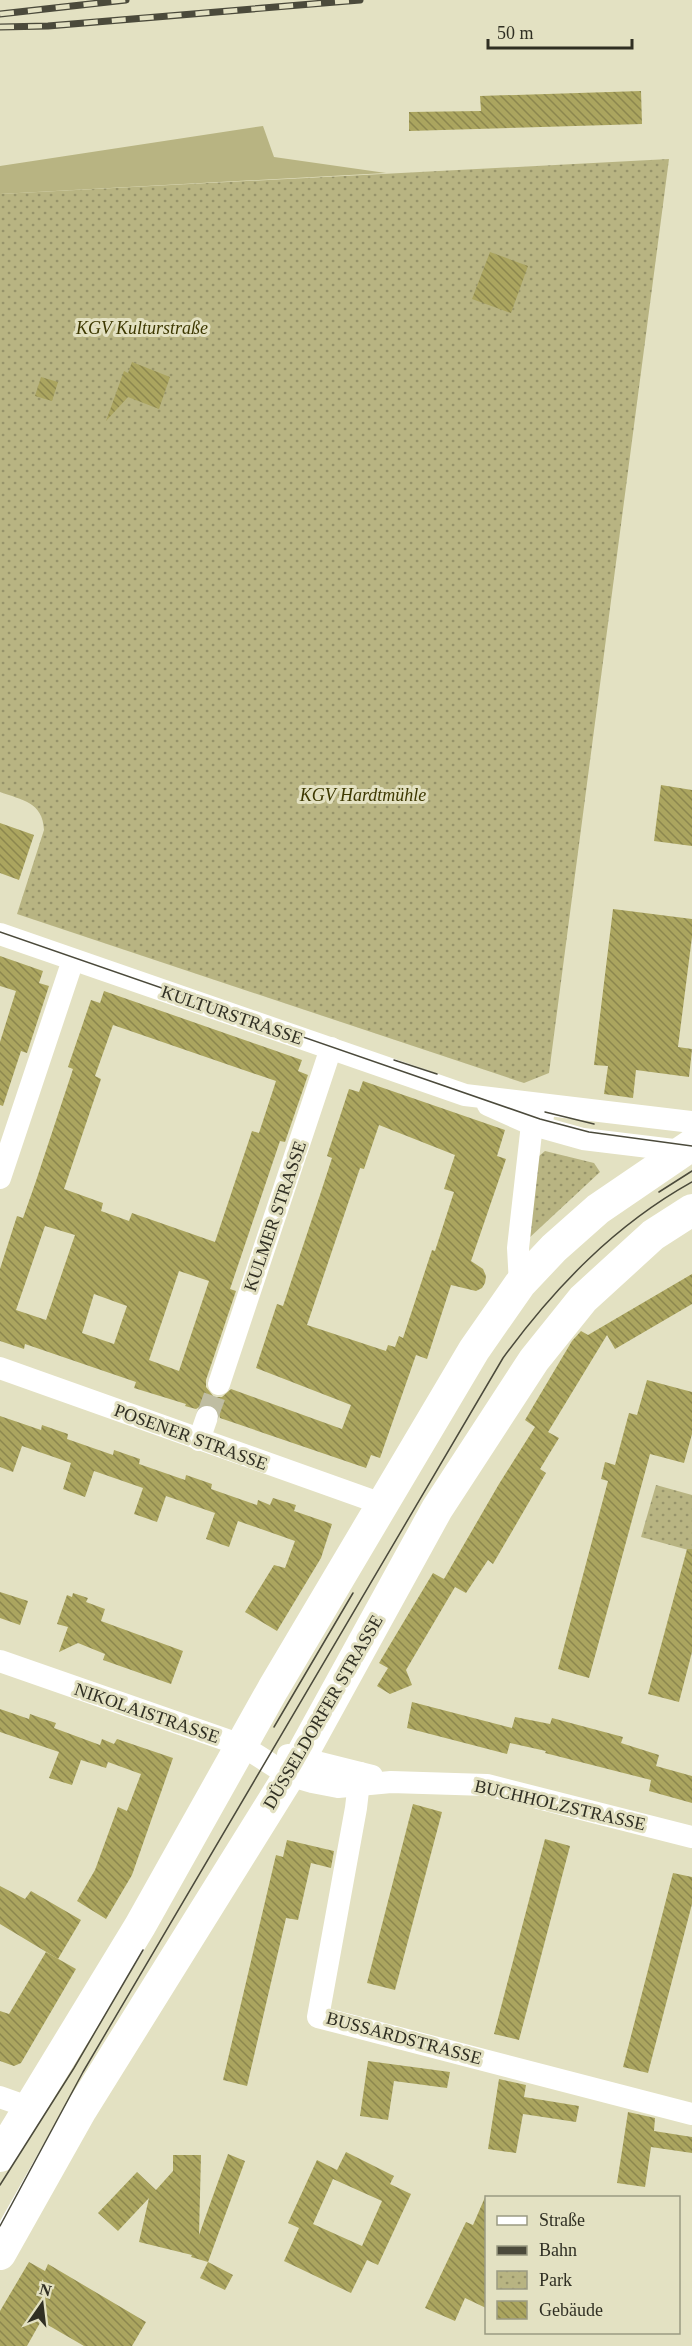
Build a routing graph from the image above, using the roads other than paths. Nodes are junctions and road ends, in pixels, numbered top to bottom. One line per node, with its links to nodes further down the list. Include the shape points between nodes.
1 (0, 934): 2 (street, KULTURSTRASSE)
2 (74, 960): 3 (street, KULTURSTRASSE); 8 (street)
3 (331, 1048): 4 (street, KULTURSTRASSE); 12 (street, KULMER STRASSE)
4 (472, 1096): 5 (street, KULTURSTRASSE); 6 (street, KULTURSTRASSE)
5 (556, 1106): 6 (street); 7 (street, KULTURSTRASSE)
6 (533, 1125): 7 (street, KULTURSTRASSE, via 583,1139); 10 (street, via 518,1248)
7 (690, 1143): 10 (main road, via 598,1209)
8 (0, 1178)
9 (692, 1210): 18 (main road, DÜSSELDORFER STRASSE, via 653,1235 583,1299 534,1360 437,1509)
10 (520, 1284): 15 (main road, via 474,1350)
11 (0, 1368): 14 (street, POSENER STRASSE)
12 (219, 1383)
13 (207, 1417): 14 (street)
14 (199, 1440): 15 (street, POSENER STRASSE)
15 (382, 1504): 17 (main road)
16 (0, 1661): 17 (street, NIKOLAISTRASSE)
17 (241, 1745): 18 (street, NIKOLAISTRASSE); 22 (main road, via 140,1926)
18 (294, 1766): 19 (street, BUCHHOLZSTRASSE, via 339,1787); 25 (main road, DÜSSELDORFER STRASSE, via 81,2110)
19 (359, 1780): 20 (street, BUCHHOLZSTRASSE, via 487,1785); 23 (street, BUSSARDSTRASSE, via 318,2017)
20 (692, 1837)
21 (0, 2097): 22 (street)
22 (31, 2108): 24 (main road)
23 (692, 2114)
24 (0, 2156)
25 (0, 2254)

